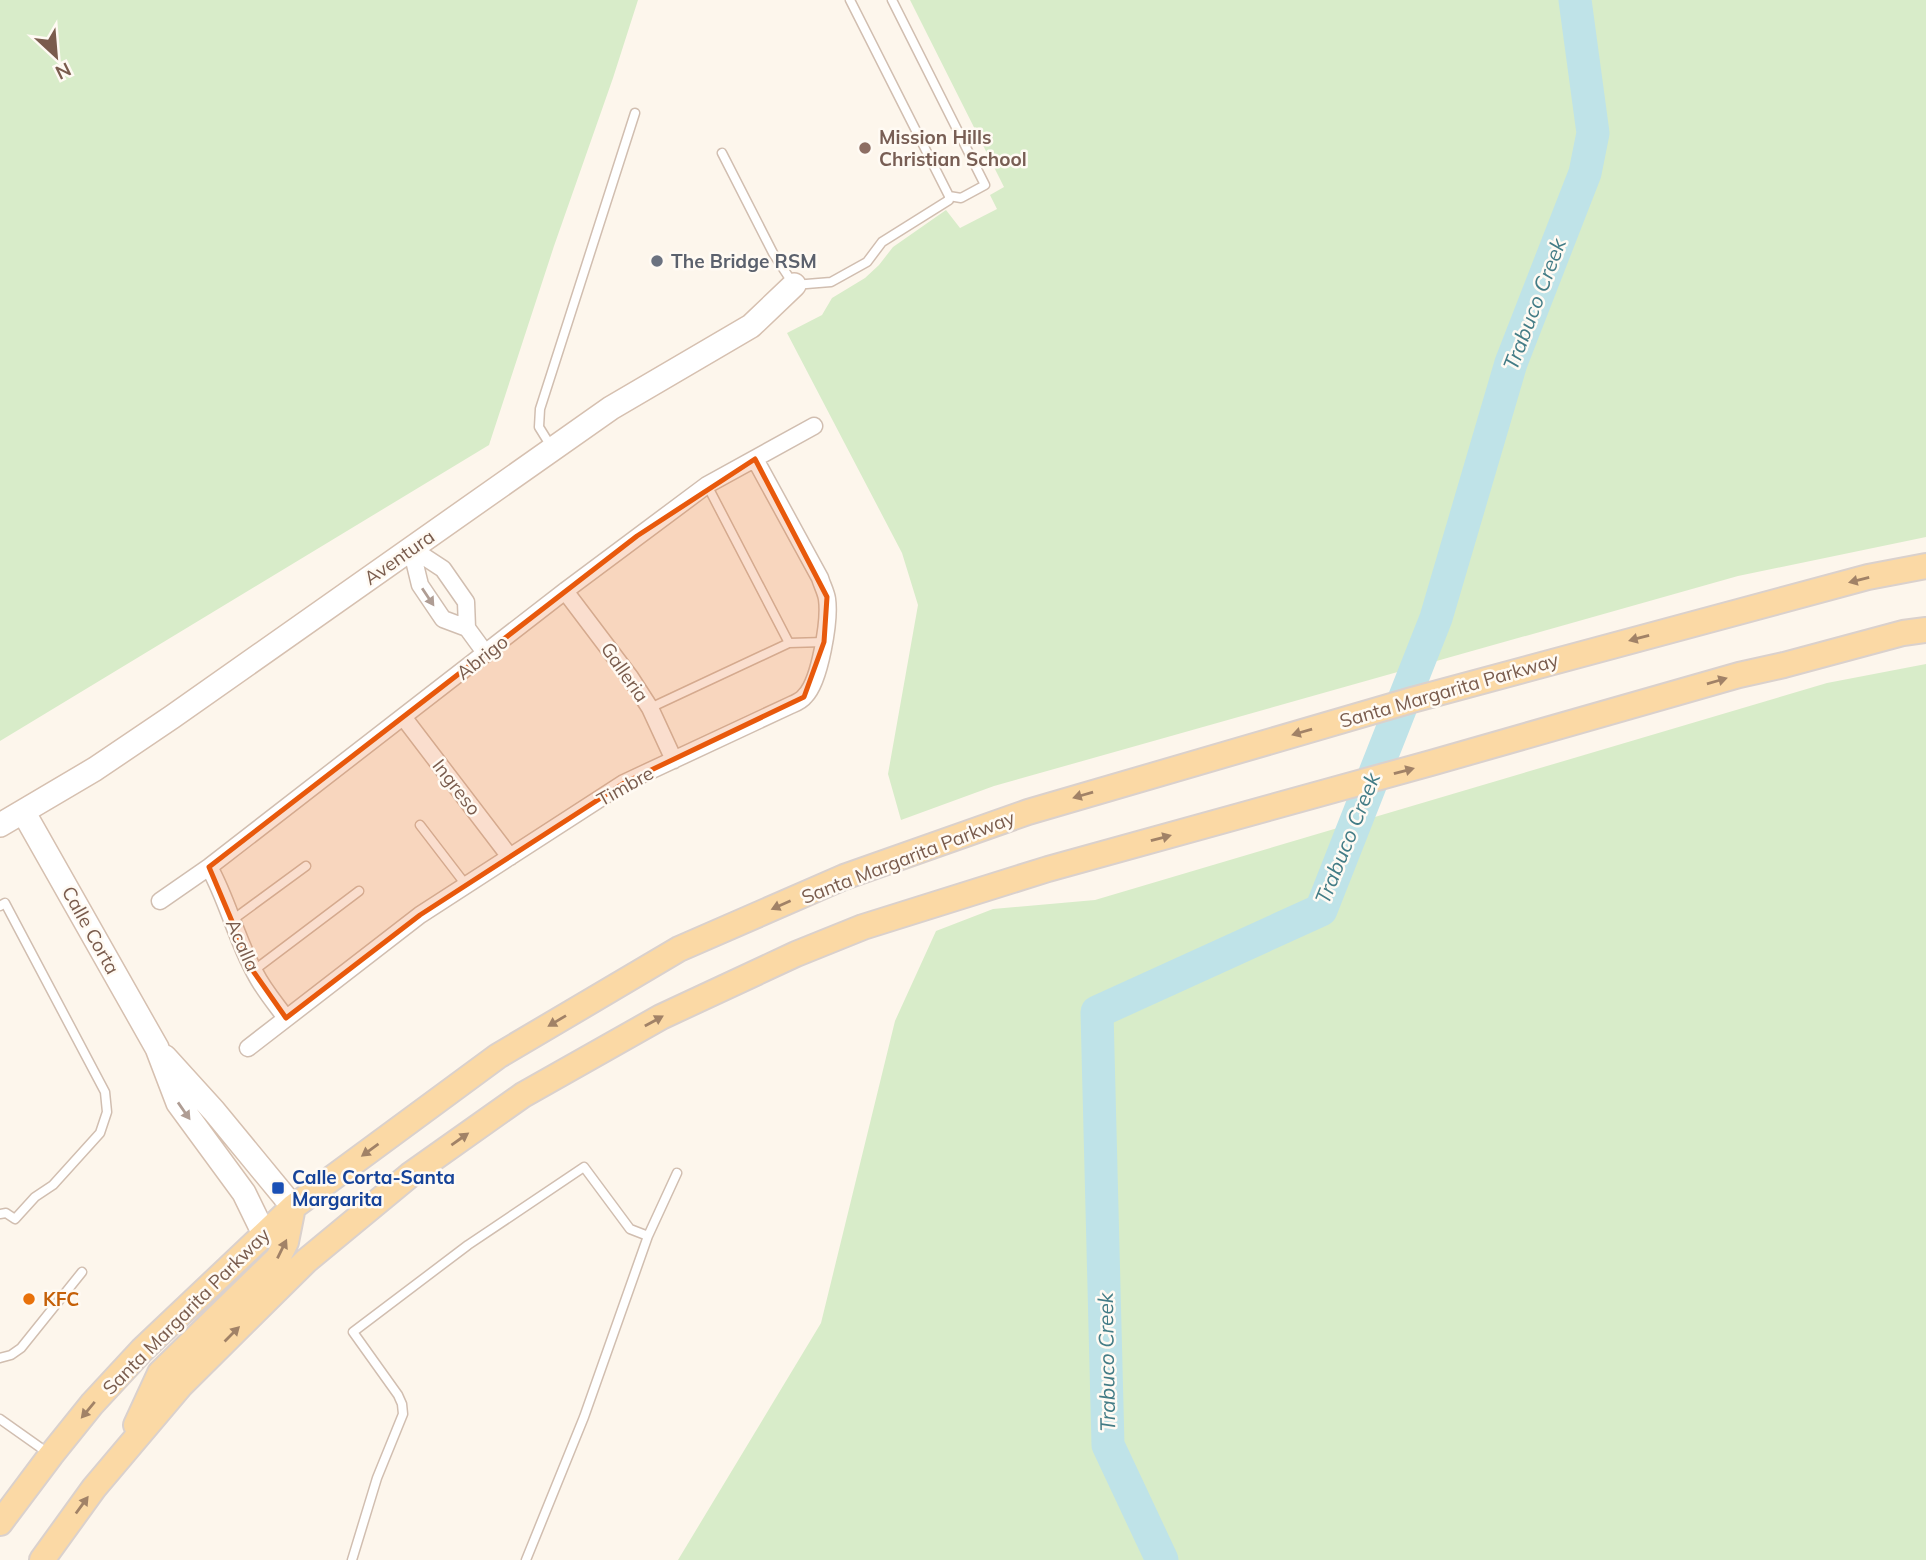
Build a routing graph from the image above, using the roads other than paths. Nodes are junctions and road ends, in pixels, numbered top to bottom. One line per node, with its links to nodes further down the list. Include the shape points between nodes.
1 (850, 0): 5 (lane)
2 (892, 0): 5 (lane, via 985,185 961,198)
3 (635, 113): 8 (lane, via 540,409 539,427)
4 (722, 153): 6 (lane)
5 (949, 196): 6 (lane, via 882,242 867,262 831,282)
6 (794, 285): 8 (street, Aventura, via 751,326 611,408)
7 (814, 426): 9 (street, Abrigo)
8 (552, 449): 11 (street, Aventura)
9 (755, 459): 10 (street, Abrigo); 16 (street, Timbre, via 820,578 827,597)
10 (707, 485): 13 (street, Abrigo); 17 (lane)
11 (411, 548): 14 (street, via 443,569 466,602); 14 (street, one-way to 14, via 420,585 443,619); 22 (street, Aventura, via 172,717)
12 (1926, 566): 38 (main road, Santa Margarita Parkway, one-way to 38, via 1856,580 1412,700 1028,812 844,877 679,949 498,1056)
13 (565, 592): 18 (street, Abrigo); 19 (street, Galleria)
14 (467, 628): 18 (street)
15 (1926, 630): 45 (main road, one-way to 15, via 181,1385 306,1261 410,1175 523,1095 661,1017 796,954 863,927 1048,869 1739,675)
16 (824, 642): 17 (lane); 21 (street, Timbre, via 813,685 804,697)
17 (789, 643): 19 (lane)
18 (486, 654): 20 (street, Abrigo)
19 (649, 708): 21 (street, Galleria)
20 (404, 718): 25 (street, Ingreso); 27 (street, Abrigo)
21 (674, 760): 25 (street, Timbre, via 624,783)
22 (24, 813): 23 (street, Aventura); 35 (street, Calle Corta)
23 (0, 825)
24 (420, 825): 28 (lane)
25 (510, 857): 28 (street, Timbre)
26 (306, 866): 32 (lane)
27 (209, 867): 30 (street, Abrigo); 32 (street, Acalla)
28 (466, 885): 34 (street, Timbre, via 419,915)
29 (359, 891): 33 (lane)
30 (160, 901)
31 (0, 906): 39 (lane, via 5,903 105,1093 107,1112 100,1133 53,1185 15,1219)
32 (232, 921): 33 (street, Acalla)
33 (253, 971): 34 (street, Acalla)
34 (286, 1018): 36 (street, Timbre)
35 (157, 1048): 38 (street, Calle Corta); 40 (street, Calle Corta, one-way to 40, via 178,1103 244,1193)
36 (248, 1048)
37 (677, 1173): 41 (lane)
38 (293, 1207): 40 (main road, Santa Margarita Parkway); 45 (main road, one-way to 38, via 160,1373 278,1258)
39 (0, 1214)
40 (264, 1234): 46 (main road, Santa Margarita Parkway, one-way to 46, via 142,1350)
41 (648, 1236): 49 (lane, via 630,1229 584,1167 468,1245 353,1332 398,1395 403,1414); 50 (lane, via 584,1417)
42 (82, 1272): 43 (lane, via 21,1348)
43 (0, 1358)
44 (0, 1419): 46 (lane)
45 (122, 1454): 48 (main road, one-way to 45)
46 (51, 1455): 47 (main road, Santa Margarita Parkway)
47 (0, 1523)
48 (42, 1560)
49 (352, 1560)
50 (526, 1560)

